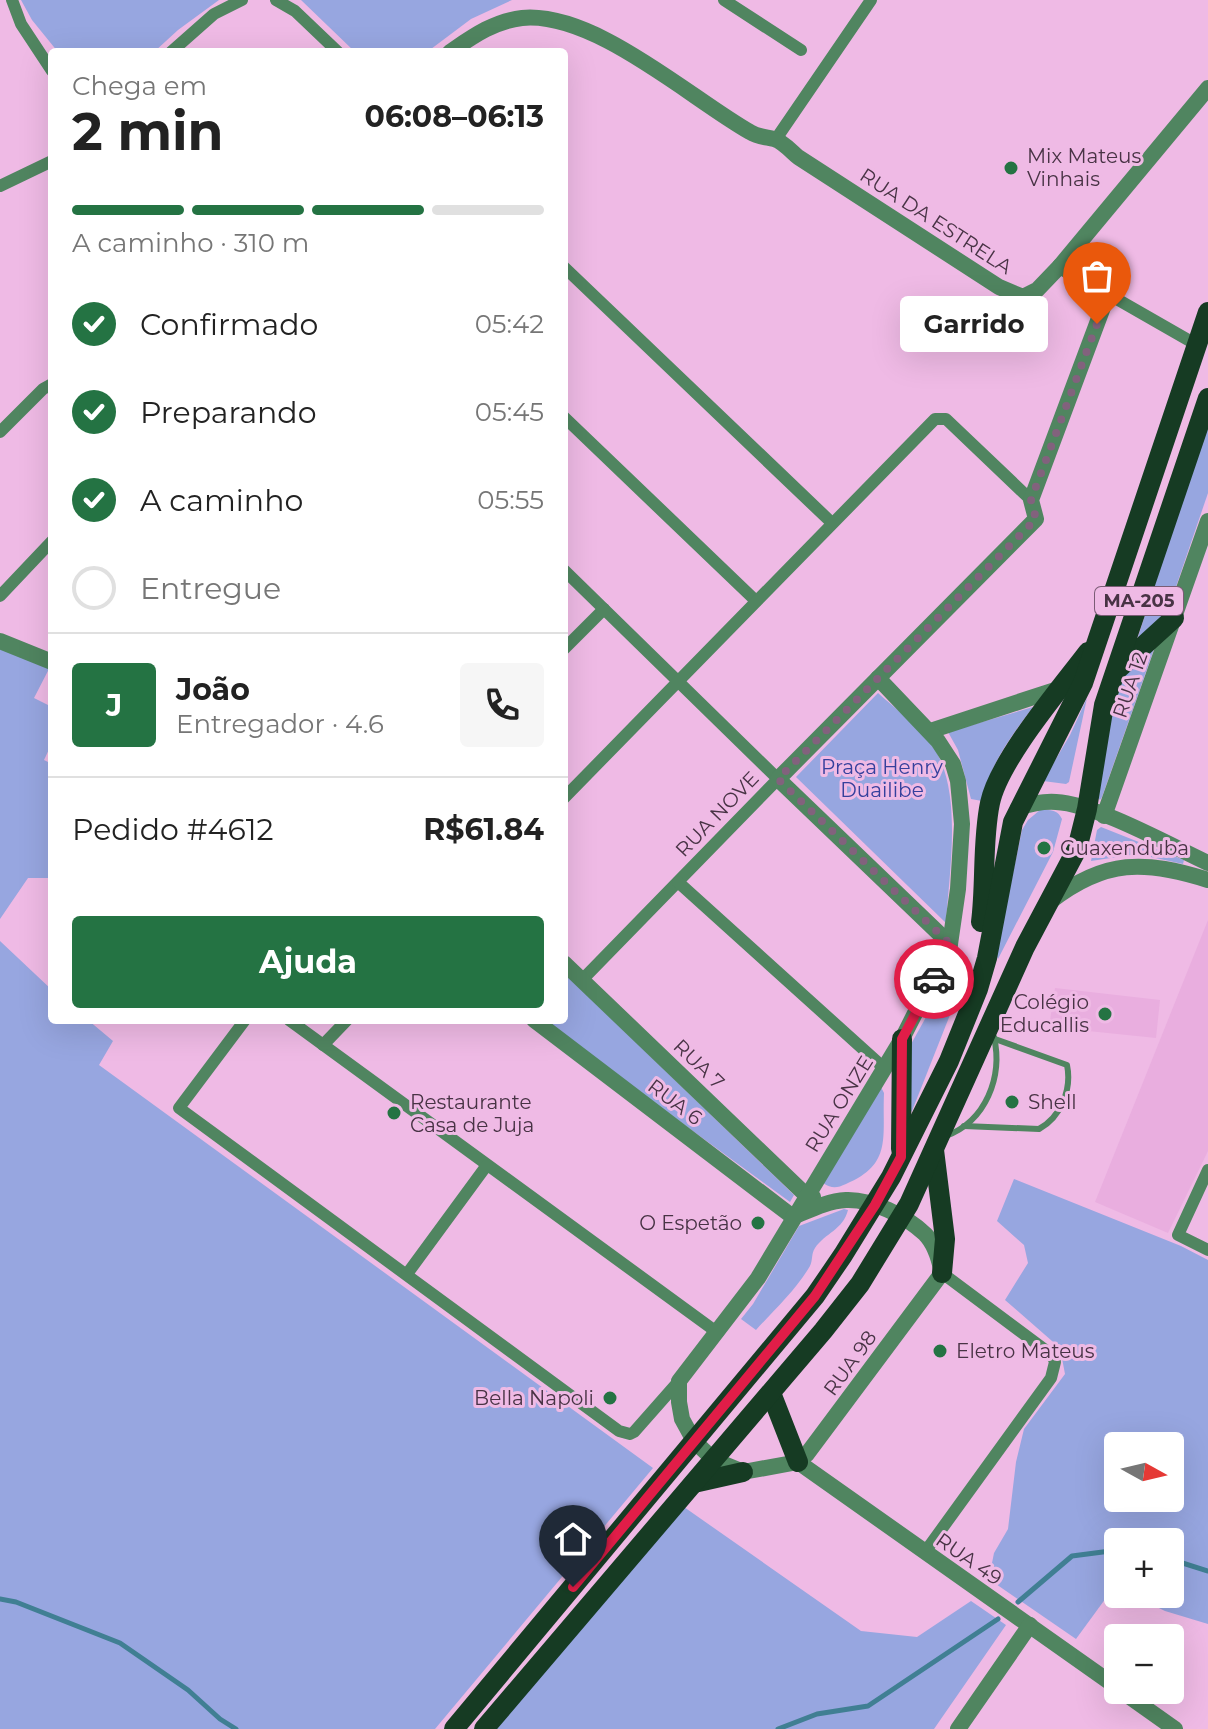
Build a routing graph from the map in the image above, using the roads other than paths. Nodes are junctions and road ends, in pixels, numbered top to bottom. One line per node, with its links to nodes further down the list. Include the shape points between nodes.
1 (12, 0): 12 (street)
2 (242, 0): 8 (street, via 214,14)
3 (276, 0): 9 (street)
4 (724, 0): 7 (street)
5 (750, 0): 7 (street)
6 (871, 0): 14 (street)
7 (742, 12): 11 (street)
8 (180, 48)
9 (334, 48)
10 (456, 48): 14 (street, RUA DA ESTRELA, via 506,21 562,23 632,55 752,134)
11 (801, 50)
12 (48, 65)
13 (1208, 88): 17 (street, RUA DA ESTRELA)
14 (776, 139): 17 (street, RUA DA ESTRELA, via 1014,294 1031,295)
15 (48, 163): 16 (street)
16 (0, 186)
17 (1060, 266): 19 (street)
18 (568, 271): 28 (street)
19 (1108, 294): 21 (street); 26 (street, RUA NOVE)
20 (1208, 312): 21 (main road, MA-205)
21 (1197, 345): 35 (main road, MA-205)
22 (48, 386): 25 (street)
23 (1208, 398): 39 (main road, MA-205)
24 (568, 421): 32 (street)
25 (0, 432)
26 (1031, 500): 28 (street, via 938,417); 40 (street, RUA NOVE, via 1036,519)
27 (1208, 521): 34 (street, RUA 12)
28 (832, 523): 32 (street)
29 (48, 545): 31 (street)
30 (568, 574): 33 (street)
31 (0, 596)
32 (756, 601): 41 (street)
33 (604, 609): 37 (street); 41 (street)
34 (1174, 618): 39 (main road); 47 (street, RUA 12)
35 (1100, 636): 42 (main road); 46 (main road, MA-205, via 1083,683)
36 (0, 641): 38 (street)
37 (568, 645)
38 (48, 660)
39 (1115, 672): 47 (main road, MA-205, via 1100,717)
40 (878, 678): 43 (street, RUA ONZE); 44 (street, RUA NOVE)
41 (679, 680): 44 (street); 45 (street)
42 (1061, 688): 43 (street); 62 (main road, via 994,791 977,947)
43 (930, 731): 52 (street, RUA ONZE, via 953,764 961,801)
44 (778, 779): 50 (street, RUA NOVE); 52 (street)
45 (568, 794)
46 (1018, 808): 47 (street, via 1058,802); 62 (main road, MA-205, via 983,974)
47 (1096, 812): 48 (street); 51 (main road, MA-205)
48 (1208, 863)
49 (1208, 880): 51 (street, via 1141,867 1115,868 1078,882)
50 (678, 882): 54 (street, RUA NOVE); 63 (street)
51 (1047, 905): 59 (main road, MA-205)
52 (950, 944): 60 (street, RUA ONZE)
53 (568, 967): 54 (street, RUA 7)
54 (582, 980): 69 (street, RUA 7)
55 (242, 1024): 76 (street, via 179,1108)
56 (294, 1024): 61 (street)
57 (343, 1024): 61 (street)
58 (539, 1024): 72 (street, RUA 6)
59 (993, 1032): 64 (lane, via 995,1081 983,1106); 64 (lane, via 1067,1065 1064,1100 1054,1118 1039,1129); 65 (main road, MA-205)
60 (902, 1039): 63 (street, RUA ONZE); 66 (main road)
61 (323, 1045): 67 (street)
62 (949, 1061): 66 (main road, MA-205)
63 (884, 1068): 69 (street, RUA ONZE)
64 (964, 1126): 65 (lane)
65 (937, 1144): 73 (main road, MA-205); 75 (main road)
66 (901, 1157): 71 (main road, MA-205)
67 (487, 1165): 76 (street); 77 (street)
68 (1208, 1170): 74 (street, via 1178,1235)
69 (806, 1195): 70 (street); 72 (street, RUA ONZE)
70 (828, 1203): 71 (street); 72 (street)
71 (875, 1205): 73 (street); 80 (main road, MA-205, via 815,1296)
72 (793, 1217): 77 (street, RUA ONZE)
73 (901, 1218): 75 (street, via 931,1241); 79 (main road, MA-205, via 860,1284)
74 (1208, 1250)
75 (942, 1273): 82 (street, RUA 98); 85 (street, via 1055,1362 1051,1378)
76 (407, 1274): 78 (street, RUA ONZE, via 619,1431 634,1432)
77 (718, 1333): 78 (street, RUA ONZE)
78 (679, 1381): 80 (street, via 679,1411)
79 (771, 1393): 81 (main road, MA-205); 82 (main road)
80 (694, 1441): 81 (street); 89 (main road, MA-205)
81 (714, 1460): 83 (street); 84 (main road, MA-205)
82 (798, 1462): 83 (street); 85 (street, RUA 49)
83 (743, 1472): 84 (main road)
84 (694, 1483): 90 (main road, MA-205)
85 (925, 1552): 86 (street, RUA 49)
86 (1030, 1625): 87 (street, RUA 49); 91 (street)
87 (1104, 1678)
88 (1140, 1704): 92 (street, RUA 49)
89 (454, 1729)
90 (484, 1729)
91 (958, 1729)
92 (1175, 1729)

